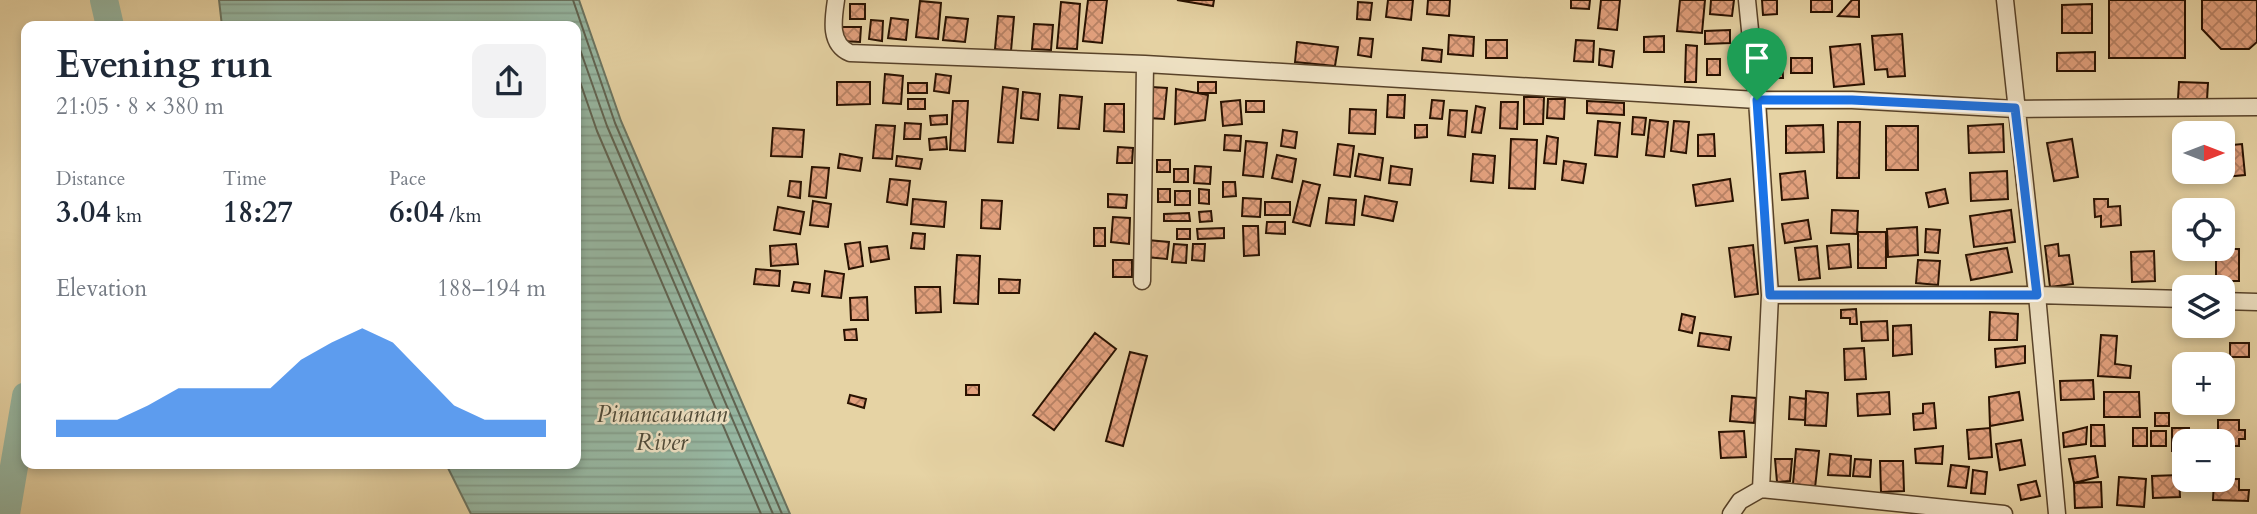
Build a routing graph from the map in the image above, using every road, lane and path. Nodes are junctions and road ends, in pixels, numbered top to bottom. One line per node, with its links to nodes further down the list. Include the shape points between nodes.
1 (836, 0): 4 (street, via 835,38 841,49 850,53)
2 (1747, 0): 5 (street)
3 (2005, 0): 7 (street)
4 (1145, 64): 5 (street); 8 (street)
5 (1757, 100): 7 (street); 9 (street)
6 (2257, 107): 7 (street)
7 (2015, 108): 10 (street)
8 (1142, 281)
9 (1770, 295): 10 (street); 14 (street)
10 (2037, 295): 11 (street); 17 (street)
11 (2172, 299)
12 (2235, 301): 13 (street)
13 (2257, 302)
14 (1761, 489): 15 (street, via 1740,501); 16 (street)
15 (1731, 514)
16 (2004, 514)
17 (2057, 514)

